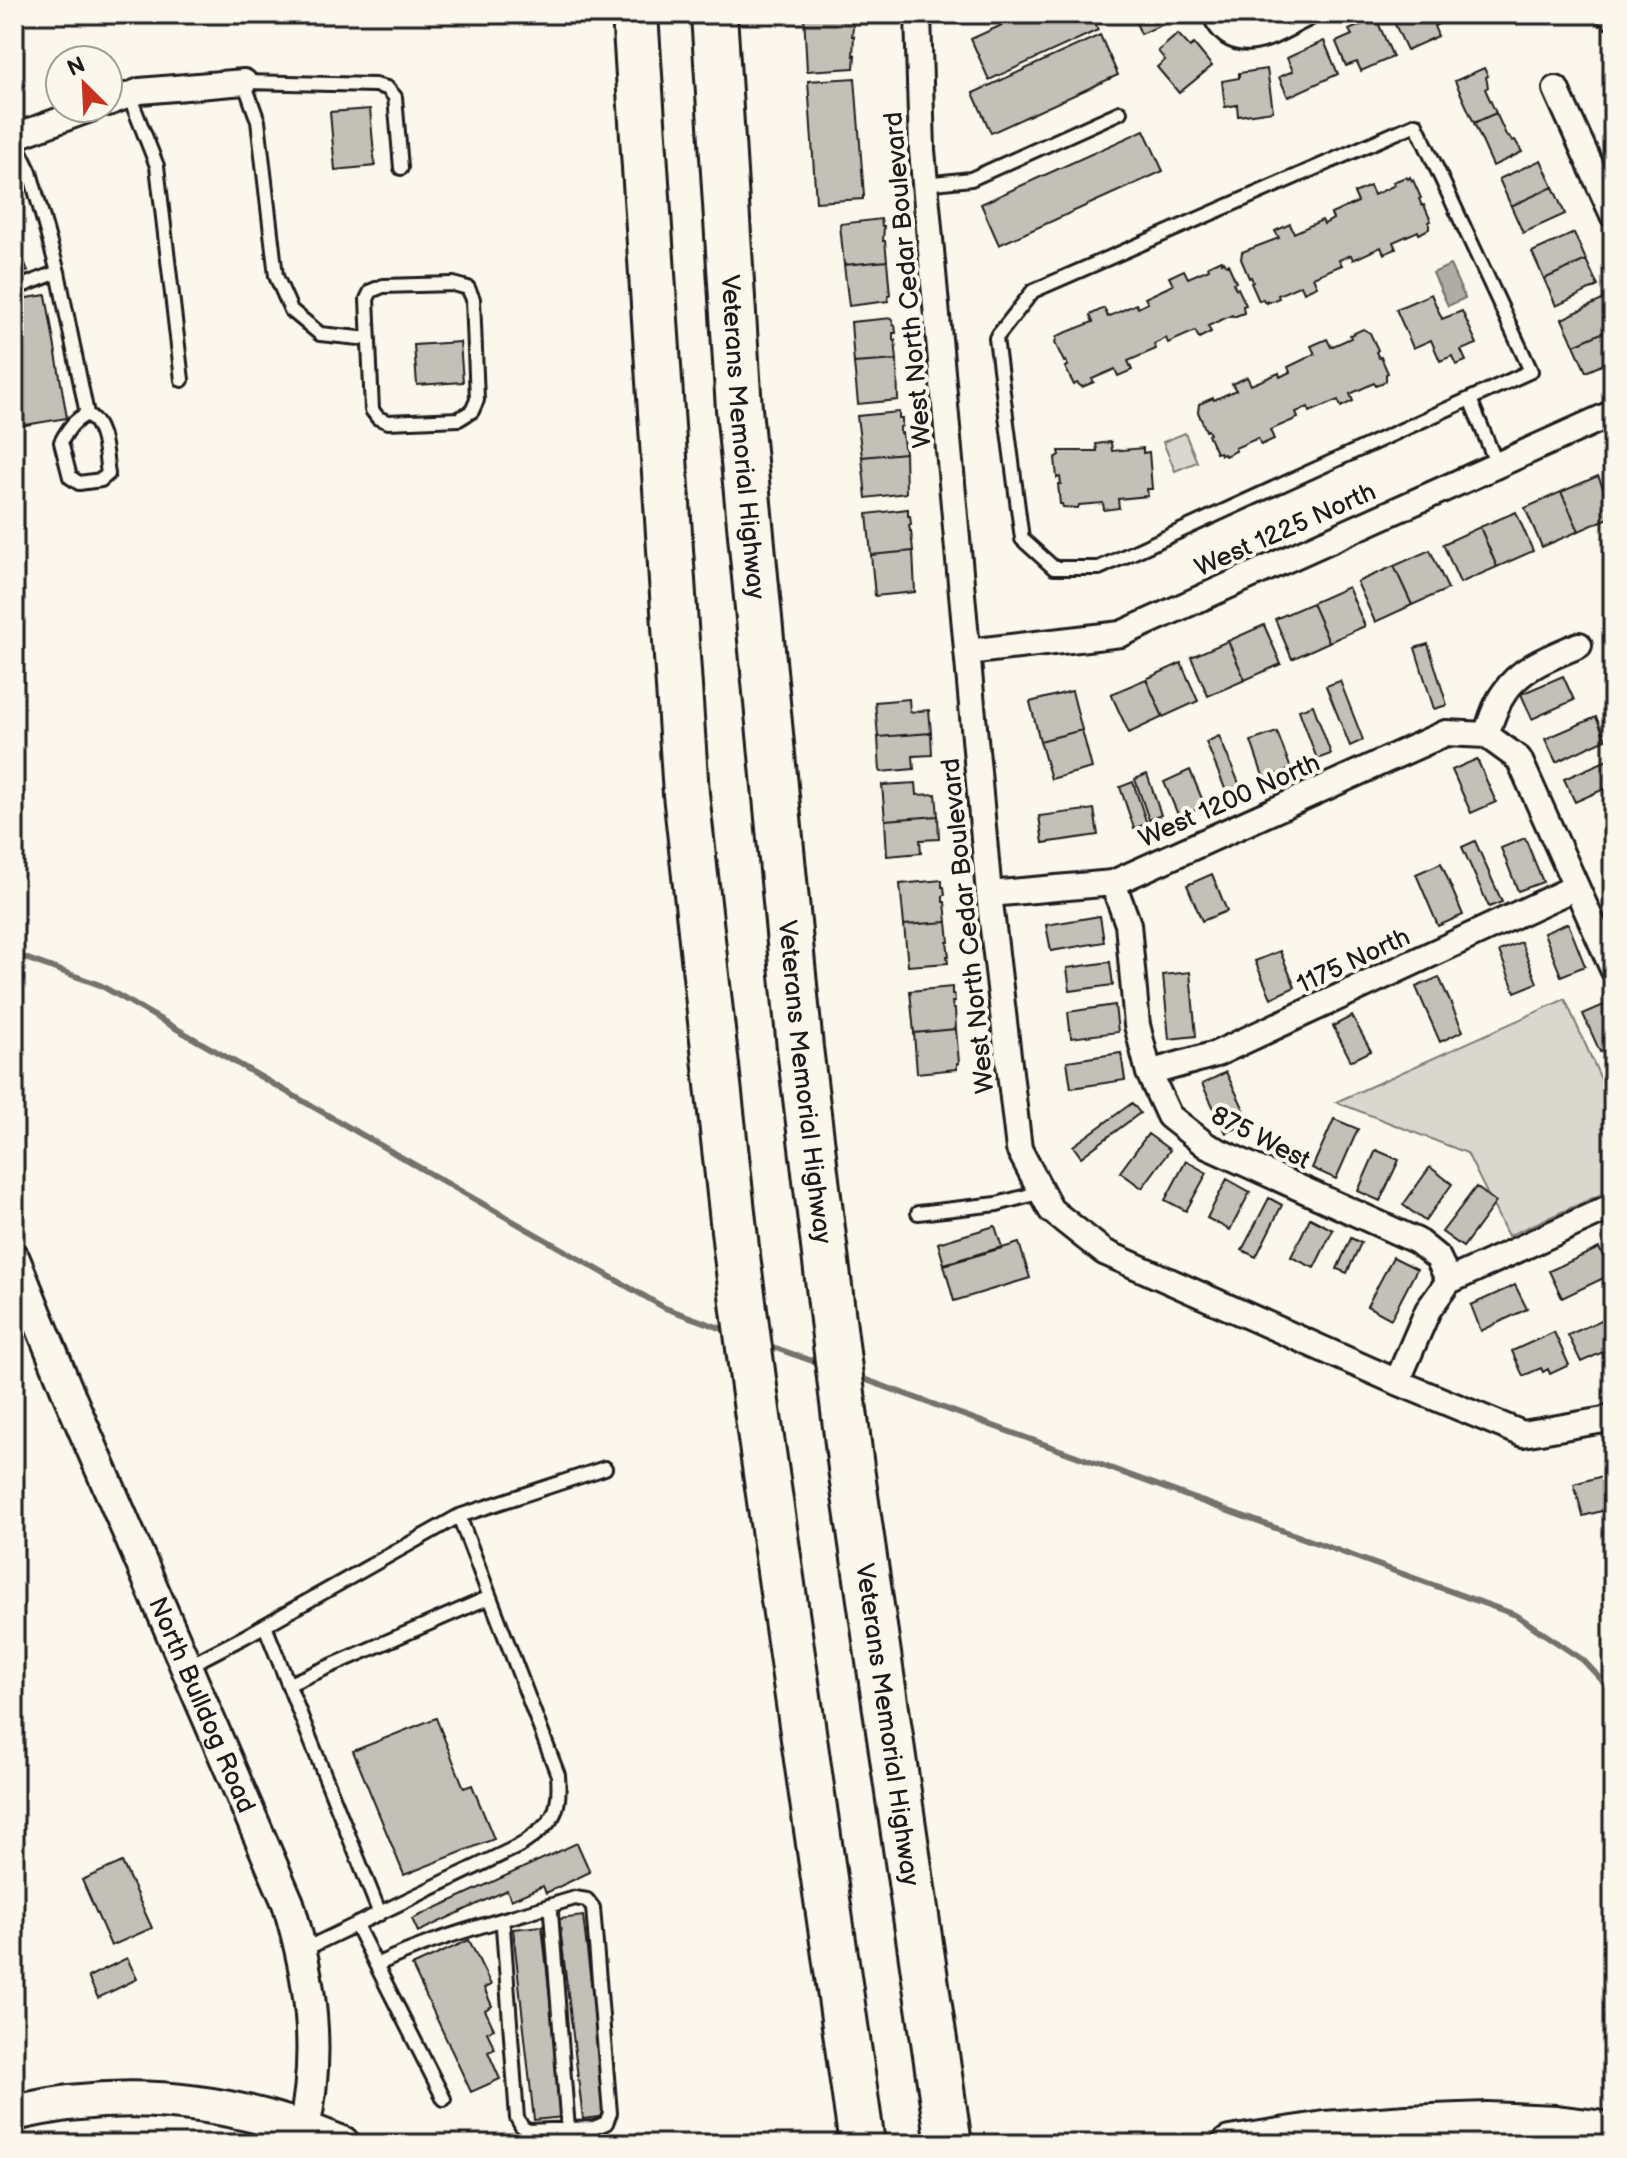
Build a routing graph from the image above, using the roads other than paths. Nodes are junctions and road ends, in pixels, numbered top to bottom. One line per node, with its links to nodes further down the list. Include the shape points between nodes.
1 (635, 14): 59 (highway, via 686,794 757,1410)
2 (714, 14): 60 (highway, Veterans Memorial Highway, via 741,425 798,1032 851,1468)
3 (918, 14): 16 (street, West North Cedar Boulevard)
4 (1215, 14): 5 (street, via 1228,33 1248,39)
5 (1306, 14)
6 (244, 82): 8 (street, via 140,91); 13 (lane, via 387,88 395,97); 20 (lane, via 258,121 276,276 291,310 320,334)
7 (1556, 89): 17 (street)
8 (124, 97)
9 (124, 108): 21 (lane, via 157,166)
10 (1120, 112): 16 (lane, via 971,179)
11 (51, 124): 12 (street)
12 (14, 138): 14 (lane)
13 (401, 168)
14 (30, 172): 15 (lane); 18 (lane)
15 (14, 179)
16 (925, 184): 27 (street, West North Cedar Boulevard)
17 (1613, 215)
18 (58, 272): 19 (lane); 24 (lane)
19 (14, 289)
20 (369, 339): 20 (lane, via 371,291 439,284 468,288 473,299 477,400 472,411 459,419 378,418 372,410)
21 (182, 380)
22 (1470, 399): 22 (lane, via 1531,371 1416,124 1033,291 996,338 1022,539 1054,568 1099,568); 25 (lane)
23 (1613, 413): 25 (street, West 1225 North)
24 (87, 414): 24 (lane, via 96,419 102,436 108,474 79,483 70,477 61,442 68,428)
25 (1497, 465): 27 (street, West 1225 North, via 1121,634)
26 (1579, 645): 28 (street, via 1517,676 1502,695)
27 (967, 652): 31 (street, West North Cedar Boulevard)
28 (1486, 735): 29 (street, West 1200 North, via 1446,733); 30 (street, via 1519,759)
29 (1113, 883): 31 (street, West 1200 North); 33 (street, 875 West, via 1128,924 1137,1025)
30 (1576, 887): 32 (street); 33 (street, 1175 North, via 1216,1054)
31 (989, 894): 34 (street, West North Cedar Boulevard, via 1019,1149)
32 (1613, 969)
33 (1149, 1073): 38 (street, 875 West, via 1169,1116 1207,1146 1417,1241 1438,1258)
34 (1042, 1192): 36 (lane, via 997,1204); 39 (street, West North Cedar Boulevard, via 1051,1210 1104,1252)
35 (1613, 1206): 38 (street)
36 (918, 1213)
37 (14, 1259): 45 (street, North Bulldog Road)
38 (1449, 1281): 39 (street, via 1428,1310)
39 (1397, 1382): 40 (street, West North Cedar Boulevard, via 1523,1434)
40 (1613, 1416)
41 (605, 1468): 42 (lane)
42 (459, 1516): 43 (lane); 44 (lane)
43 (490, 1597): 46 (lane); 48 (lane, via 558,1775 554,1816 521,1845)
44 (265, 1626): 45 (lane); 46 (lane)
45 (186, 1667): 51 (street, North Bulldog Road, via 288,1903)
46 (289, 1684): 48 (lane)
47 (548, 1906): 49 (lane); 56 (lane); 56 (lane, via 575,1898 587,1900 593,1908 610,2113 606,2123 594,2128)
48 (380, 1914): 50 (lane)
49 (500, 1921): 52 (lane, via 411,1948); 56 (lane, via 517,2118 528,2131)
50 (356, 1925): 51 (lane); 52 (lane)
51 (301, 1951): 55 (street, North Bulldog Road, via 314,2058)
52 (376, 1965): 53 (lane)
53 (444, 2099)
54 (14, 2113): 55 (main road, via 92,2100 161,2099 234,2109)
55 (304, 2128): 58 (main road)
56 (568, 2129)
57 (1613, 2130): 61 (main road, via 1487,2120 1423,2122 1325,2129)
58 (342, 2144)
59 (862, 2144)
60 (949, 2144)
61 (1230, 2144)

